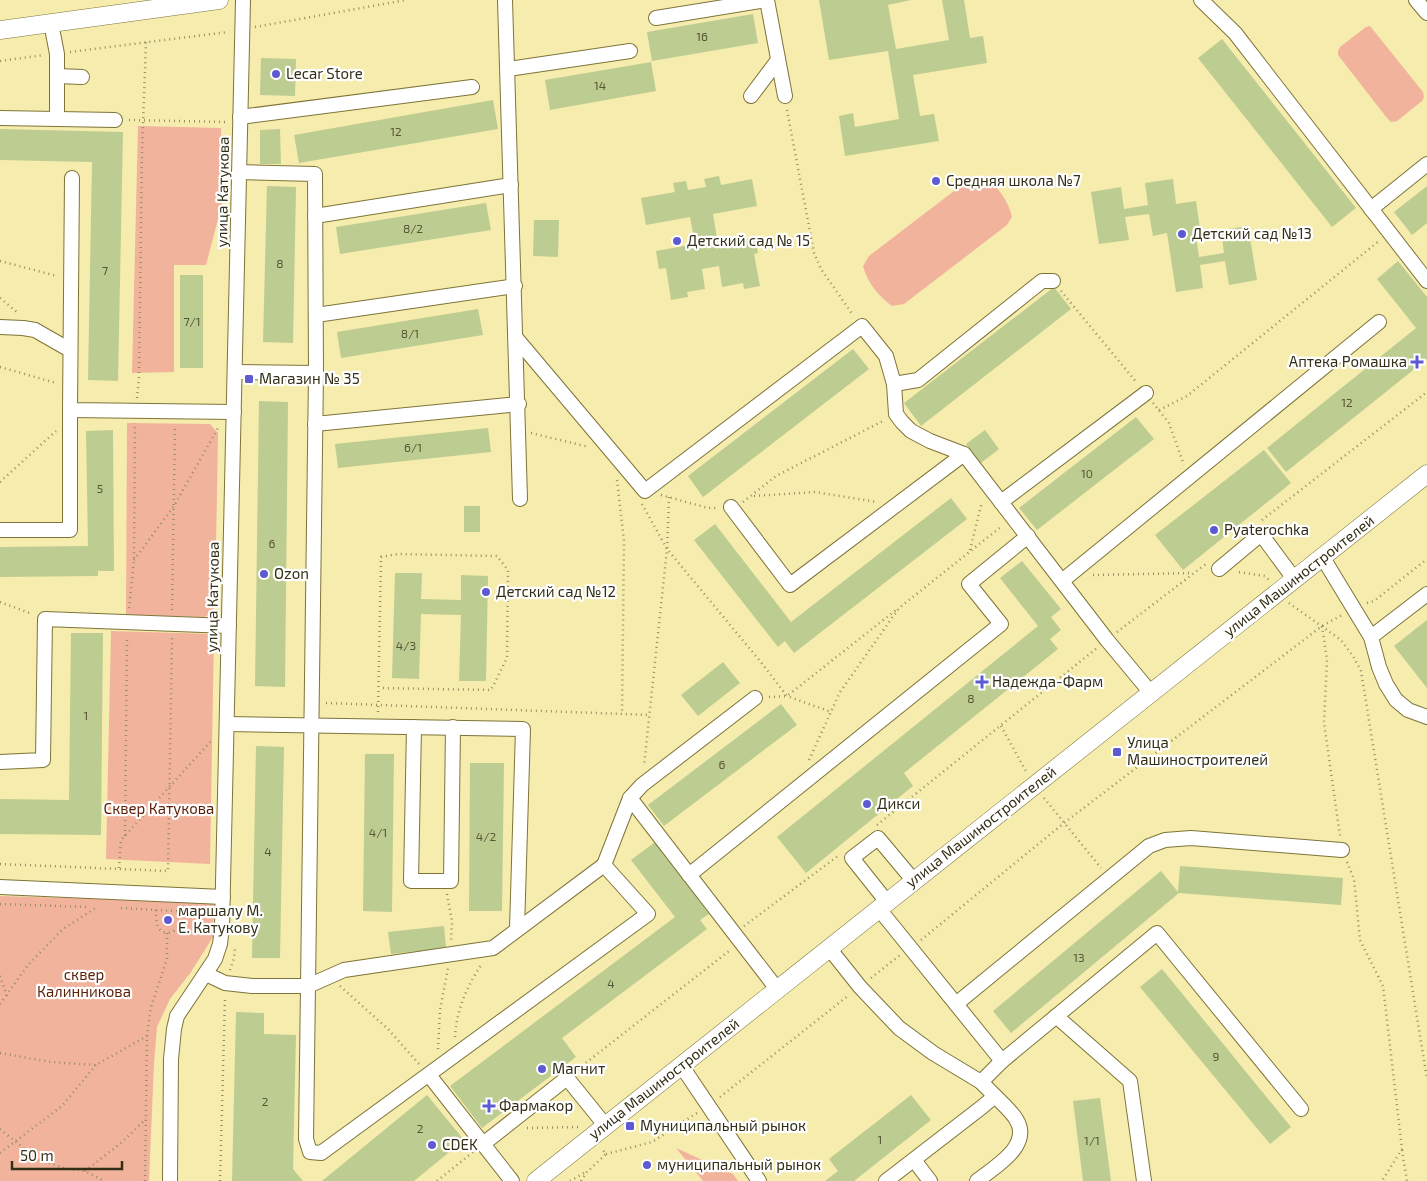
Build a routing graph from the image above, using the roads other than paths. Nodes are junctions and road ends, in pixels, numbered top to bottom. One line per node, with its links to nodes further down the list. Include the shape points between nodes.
1 (219, 0): 9 (main road)
2 (243, 0): 22 (street, улица Катукова)
3 (505, 0): 13 (street)
4 (767, 0): 8 (street); 12 (street)
5 (1201, 0): 27 (street, via 1235,33)
6 (1416, 0): 7 (street)
7 (1427, 13)
8 (656, 18)
9 (51, 23): 10 (main road); 14 (street)
10 (0, 26)
11 (630, 51): 13 (street)
12 (778, 60): 17 (street); 18 (street)
13 (508, 70): 26 (street)
14 (57, 76): 15 (street); 20 (street)
15 (82, 77)
16 (472, 87): 22 (street)
17 (751, 96)
18 (785, 96)
19 (0, 118): 20 (street)
20 (57, 119): 21 (street)
21 (115, 120)
22 (240, 120): 24 (street, улица Катукова)
23 (1427, 164): 27 (street)
24 (239, 172): 28 (street, via 315,174); 37 (street, улица Катукова)
25 (72, 178): 36 (street)
26 (511, 185): 28 (street); 31 (street)
27 (1371, 209): 30 (street)
28 (316, 216): 32 (street)
29 (1053, 281): 39 (street, via 1042,281 918,380)
30 (1427, 281)
31 (515, 286): 32 (street); 35 (street)
32 (316, 315): 38 (street)
33 (1379, 322): 54 (street)
34 (0, 327): 36 (street, via 35,330)
35 (516, 338): 39 (street, via 613,452 643,496 862,326 886,356); 41 (street)
36 (70, 350): 43 (street)
37 (235, 372): 38 (street); 42 (street, улица Катукова)
38 (316, 373): 44 (street)
39 (894, 384): 45 (street, via 896,414 911,431)
40 (1146, 394): 48 (street)
41 (518, 404): 44 (street); 47 (street)
42 (234, 412): 43 (street); 57 (street, улица Катукова)
43 (70, 414): 50 (street, via 70,530)
44 (315, 424): 62 (street)
45 (964, 454): 48 (street); 49 (street, via 790,585)
46 (1427, 474): 52 (main road, улица Машиностроителей)
47 (520, 499)
48 (1001, 502): 51 (street)
49 (731, 507)
50 (0, 530)
51 (1028, 536): 54 (street); 70 (street, via 968,584 1000,624)
52 (1323, 558): 55 (main road, улица Машиностроителей); 58 (street)
53 (1214, 565): 55 (street, via 1261,534)
54 (1066, 577): 59 (street, via 1107,640)
55 (1295, 580): 59 (main road, улица Машиностроителей)
56 (1427, 594): 58 (street)
57 (229, 626): 63 (street, улица Катукова); 66 (street, via 45,619 43,760)
58 (1371, 637): 61 (street, via 1379,667 1396,700 1408,710)
59 (1151, 693): 71 (main road, улица Машиностроителей)
60 (754, 698): 67 (street, via 642,785)
61 (1427, 717)
62 (312, 724): 63 (street); 64 (street); 78 (street)
63 (227, 726): 73 (street, улица Катукова)
64 (414, 727): 65 (street); 65 (street, via 411,881 451,881)
65 (453, 727): 75 (street, via 523,730)
66 (0, 762)
67 (630, 798): 69 (street); 70 (street)
68 (1342, 850): 80 (street, via 1191,838 1165,840 1149,846)
69 (604, 864): 75 (street); 84 (street, via 648,914)
70 (689, 874): 79 (street)
71 (914, 881): 74 (main road, улица Машиностроителей); 74 (street, via 878,838 852,858)
72 (0, 887): 73 (street)
73 (222, 897): 77 (street, улица Катукова, via 220,944)
74 (883, 905): 76 (main road, улица Машиностроителей); 80 (street)
75 (517, 929): 78 (street, via 493,948 344,970)
76 (829, 948): 79 (main road, улица Машиностроителей); 85 (street, via 860,987 900,1028 933,1054)
77 (206, 974): 78 (street, via 226,983); 91 (street, улица Катукова, via 177,1016 174,1029)
78 (308, 986): 84 (street, via 306,1140 310,1152 322,1153)
79 (777, 989): 83 (main road, улица Машиностроителей)
80 (956, 1004): 82 (street)
81 (1056, 1016): 82 (street); 87 (street, via 1157,933); 98 (street, via 1130,1081)
82 (1002, 1061): 85 (street)
83 (681, 1065): 88 (main road, улица Машиностроителей); 94 (street)
84 (433, 1071): 89 (street)
85 (981, 1082): 86 (street)
86 (995, 1096): 90 (street); 97 (street, via 1016,1120 1020,1135 1011,1154)
87 (1301, 1109)
88 (605, 1125): 89 (street, via 567,1078); 93 (main road, улица Машиностроителей)
89 (483, 1144): 92 (street)
90 (914, 1160): 95 (street); 96 (street)
91 (170, 1181)
92 (512, 1181)
93 (536, 1181)
94 (759, 1181)
95 (886, 1181)
96 (930, 1181)
97 (977, 1181)
98 (1144, 1181)

